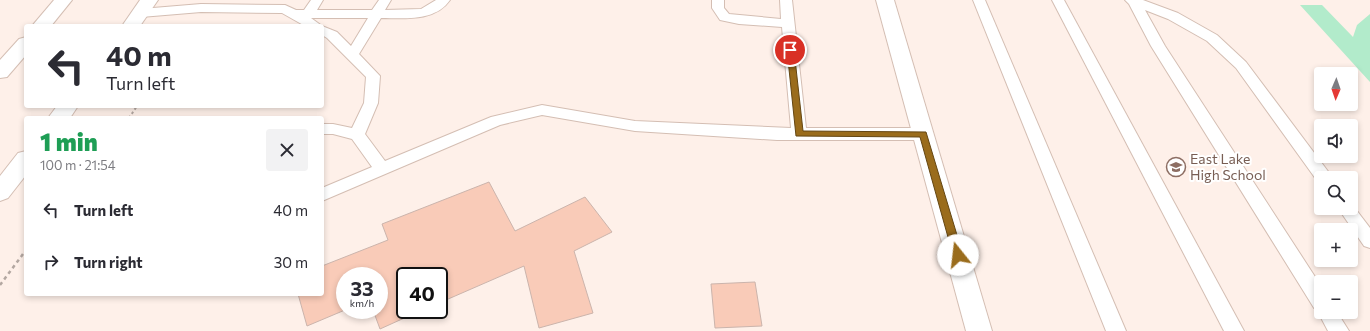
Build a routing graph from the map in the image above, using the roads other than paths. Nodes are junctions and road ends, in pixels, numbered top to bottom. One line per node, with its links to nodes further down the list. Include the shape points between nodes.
1 (63, 0): 16 (street)
2 (317, 0): 13 (lane)
3 (385, 0): 14 (lane)
4 (444, 0): 14 (lane, via 434,9 424,13)
5 (718, 0): 15 (lane, via 718,8 725,17)
6 (786, 0): 15 (lane)
7 (885, 0): 26 (street)
8 (979, 0): 38 (lane)
9 (1058, 0): 39 (lane)
10 (1133, 1): 30 (lane, via 1173,16 1212,38 1241,65); 35 (lane, via 1158,46)
11 (140, 13): 12 (lane, via 201,8 285,9)
12 (293, 14): 13 (lane); 17 (lane)
13 (308, 14): 14 (lane)
14 (378, 14): 20 (lane)
15 (788, 22): 25 (lane)
16 (43, 24)
17 (312, 24)
18 (324, 31): 20 (lane, via 332,35)
19 (24, 44): 21 (street)
20 (352, 55): 27 (lane, via 373,76 371,103)
21 (0, 72)
22 (66, 108): 23 (street)
23 (60, 116)
24 (324, 129): 27 (lane)
25 (799, 134): 26 (lane); 29 (lane, via 635,126 542,110 496,121)
26 (923, 134): 37 (street)
27 (357, 135): 29 (lane)
28 (24, 162): 31 (street)
29 (382, 169): 32 (lane)
30 (1319, 171)
31 (0, 192)
32 (324, 194)
33 (1351, 215): 34 (lane)
34 (1370, 241)
35 (1314, 291)
36 (1332, 319): 40 (lane)
37 (979, 331)
38 (1116, 331)
39 (1234, 331)
40 (1340, 331)

